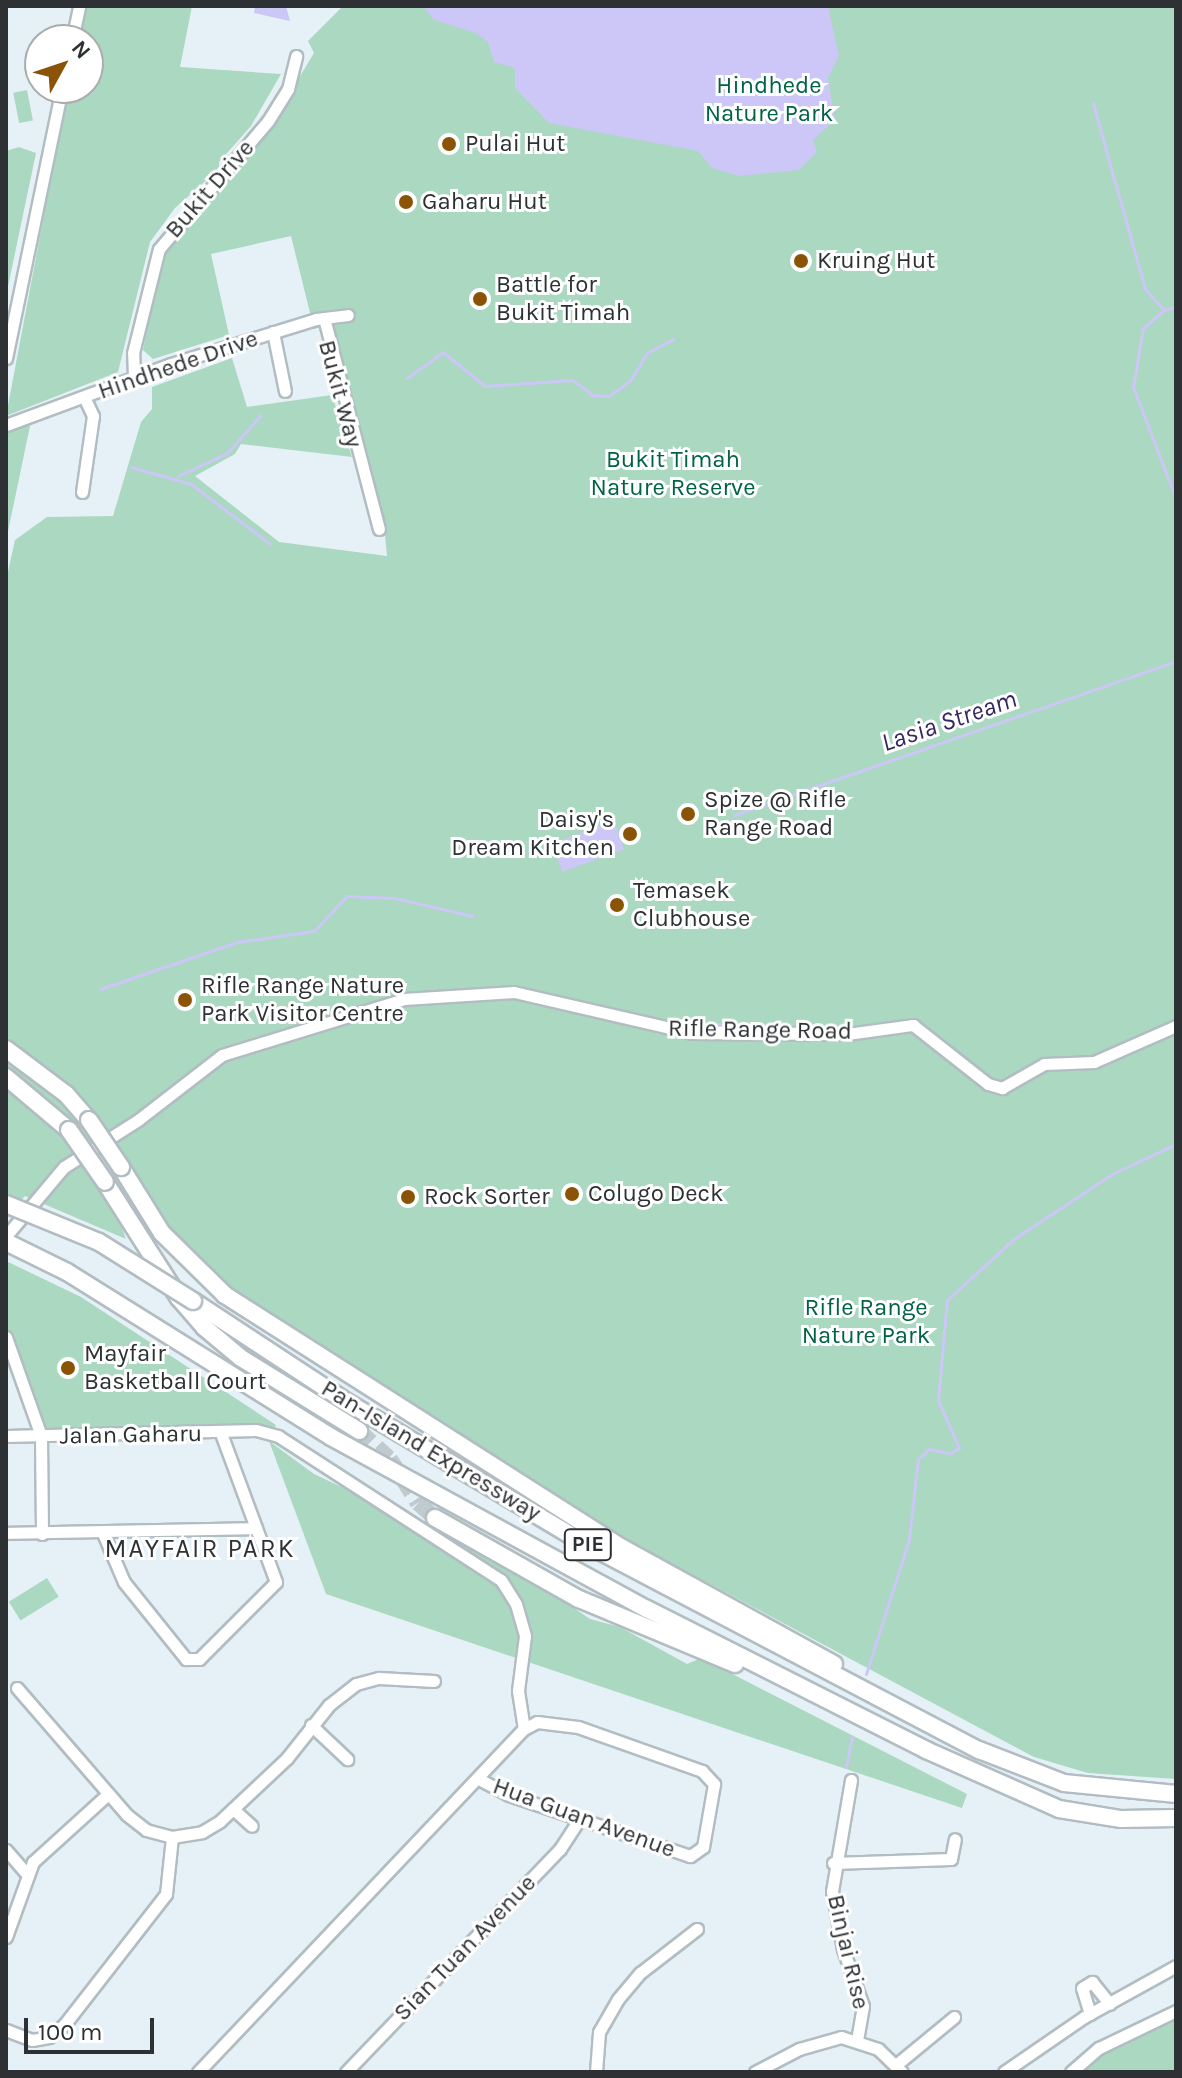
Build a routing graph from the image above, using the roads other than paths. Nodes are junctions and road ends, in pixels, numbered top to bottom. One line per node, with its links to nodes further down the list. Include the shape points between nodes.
1 (296, 56): 7 (street, Bukit Drive, via 288,89 268,121 159,249 133,353)
2 (59, 104): 6 (street)
3 (348, 315): 4 (street, Hindhede Drive)
4 (322, 318): 5 (street, Hindhede Drive); 12 (street, Bukit Way)
5 (273, 332): 7 (street, Hindhede Drive); 8 (street, Hindhede Drive)
6 (6, 358)
7 (134, 377): 9 (street, Hindhede Drive)
8 (285, 391)
9 (84, 397): 10 (street, Hindhede Drive); 11 (street, via 93,416)
10 (6, 425)
11 (82, 492)
12 (379, 529)
13 (1176, 1026): 17 (street, Rifle Range Road, via 1094,1062 1044,1064 1002,1088 988,1084 913,1025 847,1034 691,1033 514,992 404,999 222,1055 138,1120 64,1167)
14 (6, 1049): 31 (highway, bridge, via 66,1094 89,1120 162,1233 225,1295 621,1547 859,1677)
15 (11, 1082): 19 (highway, bridge, via 69,1130 170,1285 204,1327 241,1358)
16 (6, 1204): 31 (highway, Pan-Island Expressway / PIE, bridge, via 99,1242 584,1543)
17 (6, 1239): 33 (highway, Pan-Island Expressway / PIE, via 331,1437 647,1609)
18 (6, 1337): 22 (street, Jalan Gaharu)
19 (359, 1431)
20 (221, 1433): 22 (street, Jalan Gaharu); 24 (street); 32 (street, via 256,1430 278,1436 501,1580 516,1604 525,1636 518,1691)
21 (6, 1436): 22 (street)
22 (41, 1436): 27 (street, Jalan Gaharu)
23 (435, 1518): 33 (highway, via 579,1599 728,1660 841,1718)
24 (256, 1528): 26 (street); 26 (street, via 275,1586 191,1662 124,1582)
25 (6, 1533): 27 (street)
26 (103, 1533): 27 (street)
27 (42, 1534)
28 (434, 1681): 30 (street, via 379,1678 356,1684)
29 (17, 1688): 37 (street)
30 (311, 1725): 34 (street); 39 (street, via 287,1758)
31 (934, 1726): 38 (highway, Pan-Island Expressway / PIE, via 1064,1783)
32 (524, 1729): 35 (street, Hua Guan Avenue); 41 (street, Hua Guan Avenue, via 537,1722 570,1724 713,1779 703,1847 693,1855)
33 (926, 1750): 40 (highway, Pan-Island Expressway / PIE, via 1059,1809 1121,1819)
34 (347, 1759)
35 (479, 1779): 41 (street, Hua Guan Avenue); 58 (street, Hua Guan Avenue)
36 (851, 1780): 46 (street, Binjai Rise)
37 (108, 1794): 43 (street, via 146,1830); 47 (street)
38 (1176, 1794)
39 (233, 1809): 42 (street); 43 (street, via 202,1832)
40 (1176, 1818)
41 (579, 1820): 59 (street, Sian Tuan Avenue, via 560,1849)
42 (252, 1826)
43 (172, 1837): 55 (street, via 166,1894 64,2025 49,2037 32,2040)
44 (955, 1839): 46 (street, Binjai Rise, via 951,1859)
45 (6, 1850): 47 (street)
46 (833, 1863): 56 (street, Binjai Rise, via 835,1914 863,2006)
47 (26, 1873): 49 (street)
48 (697, 1929): 60 (street, via 640,1973 618,1999 599,2032)
49 (6, 1937)
50 (1176, 1966): 51 (street)
51 (1110, 2004): 53 (street); 53 (street, via 1092,1982 1082,1988)
52 (1176, 2011): 63 (street, via 1099,2048)
53 (1090, 2014): 62 (street)
54 (954, 2017): 57 (street)
55 (6, 2030)
56 (857, 2041): 57 (street); 61 (street, via 827,2039)
57 (900, 2068)
58 (198, 2072)
59 (346, 2072)
60 (596, 2072)
61 (755, 2072)
62 (1004, 2072)
63 (1071, 2072)

